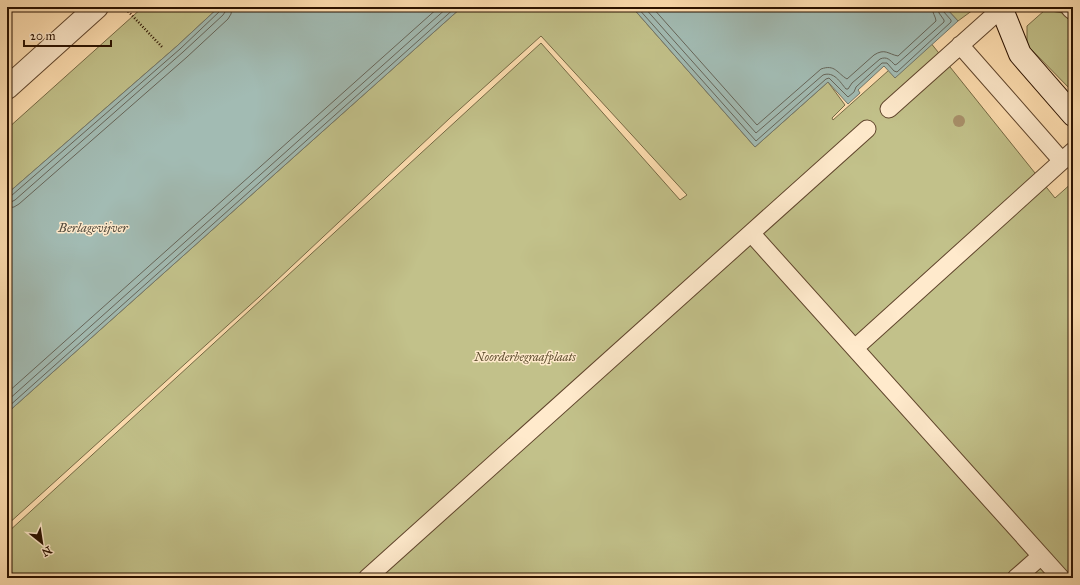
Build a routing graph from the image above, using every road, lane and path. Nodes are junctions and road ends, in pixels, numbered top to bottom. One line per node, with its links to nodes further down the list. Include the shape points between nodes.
1 (97, 7): 6 (street)
2 (123, 7): 5 (path)
3 (1002, 8): 4 (lane); 8 (street, via 1020,54)
4 (960, 45): 7 (lane); 10 (lane)
5 (163, 48)
6 (7, 88)
7 (889, 109)
8 (1073, 115)
9 (866, 129): 11 (lane)
10 (1068, 156): 12 (lane)
11 (752, 232): 12 (lane); 14 (lane)
12 (855, 348): 13 (lane)
13 (1041, 556): 15 (lane); 16 (lane)
14 (367, 578)
15 (1016, 578)
16 (1061, 578)

